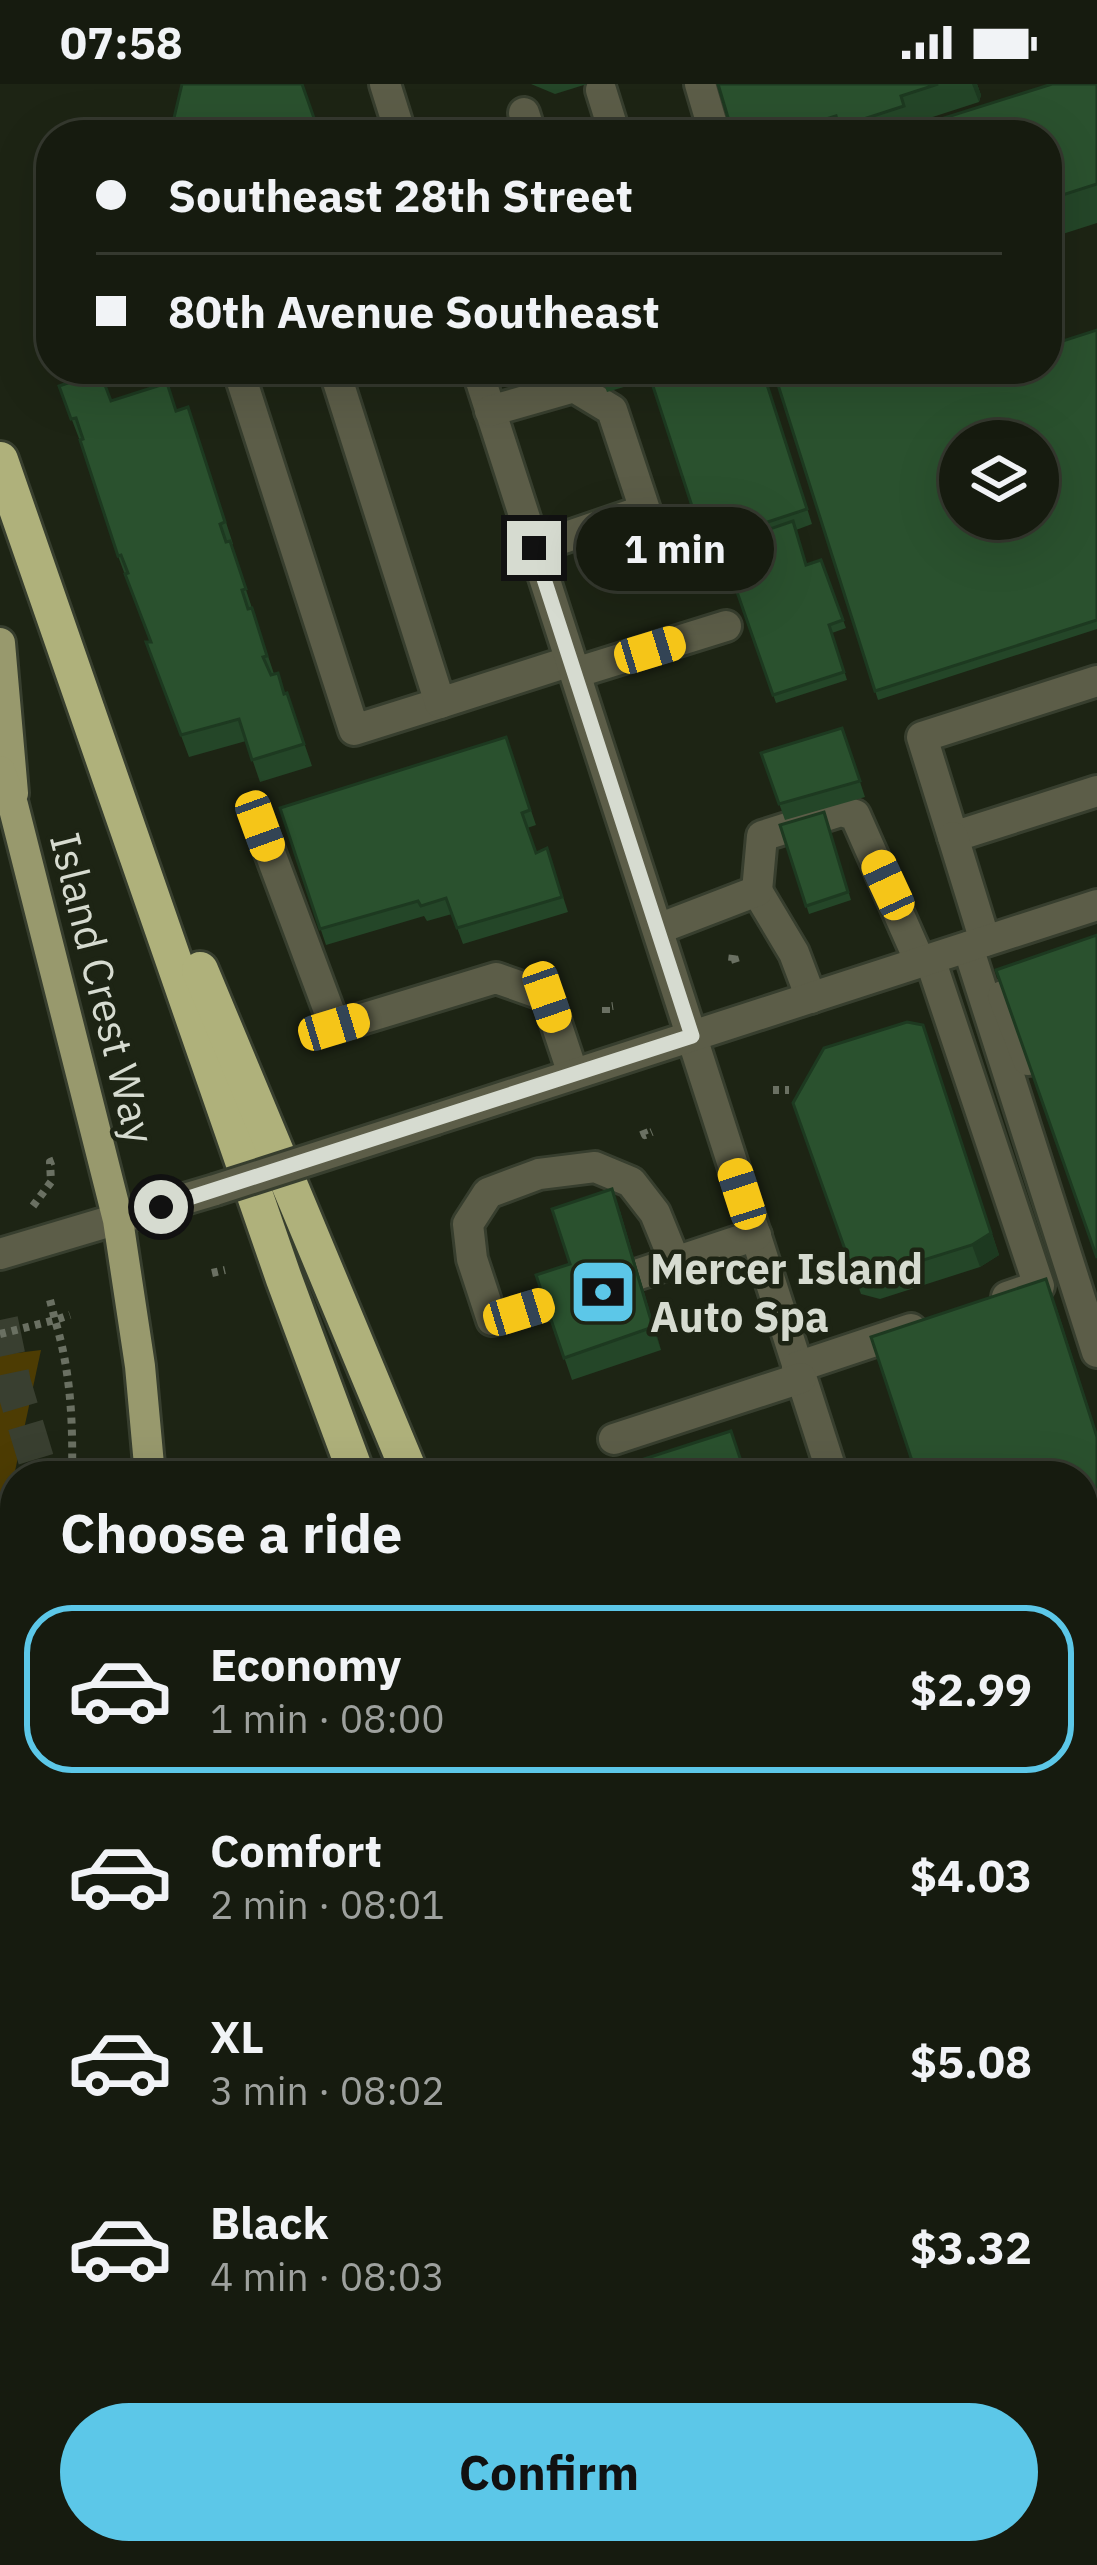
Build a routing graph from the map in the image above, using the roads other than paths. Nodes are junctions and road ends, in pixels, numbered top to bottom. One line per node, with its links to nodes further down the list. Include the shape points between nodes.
1 (385, 84): 4 (street)
2 (700, 84): 6 (street)
3 (601, 90): 5 (street)
4 (396, 120)
5 (611, 120)
6 (711, 120)
7 (243, 384): 17 (street, via 354,730)
8 (339, 384): 17 (street)
9 (482, 384): 10 (street)
10 (490, 411): 12 (street); 12 (street, via 574,387 612,410 645,510)
11 (0, 460): 18 (highway)
12 (534, 548): 15 (street)
13 (726, 626): 15 (street)
14 (0, 643): 21 (main road, Island Crest Way)
15 (573, 667): 17 (street); 26 (street)
16 (1097, 681): 23 (street, via 922,737)
17 (440, 703)
18 (91, 720): 46 (highway); 47 (highway)
19 (0, 771): 21 (main road, Island Crest Way)
20 (1097, 791): 23 (street)
21 (14, 805): 34 (main road, Island Crest Way)
22 (260, 826): 33 (street, via 334,1027 496,978 547,997)
23 (953, 837): 27 (street)
24 (757, 891): 26 (street); 28 (street, via 762,836 842,811 855,815); 30 (street)
25 (1097, 905): 27 (street)
26 (658, 929): 31 (street)
27 (976, 944): 28 (street); 42 (street)
28 (925, 961): 30 (street); 40 (street, via 1039,1286)
29 (1003, 996): 32 (street)
30 (811, 998): 31 (street)
31 (692, 1036): 33 (street); 35 (street)
32 (1028, 1060)
33 (573, 1074): 34 (street, bridge)
34 (118, 1220): 36 (street); 45 (main road, Island Crest Way)
35 (756, 1235): 37 (street); 43 (street)
36 (0, 1254)
37 (675, 1262): 38 (street); 39 (street, via 631,1182 595,1167 539,1174 488,1193 468,1224 492,1320)
38 (639, 1274)
39 (546, 1304)
40 (977, 1307)
41 (935, 1321): 43 (street)
42 (1097, 1352)
43 (799, 1372): 44 (street); 48 (street)
44 (614, 1438)
45 (149, 1461)
46 (351, 1461)
47 (405, 1461)
48 (828, 1461)

